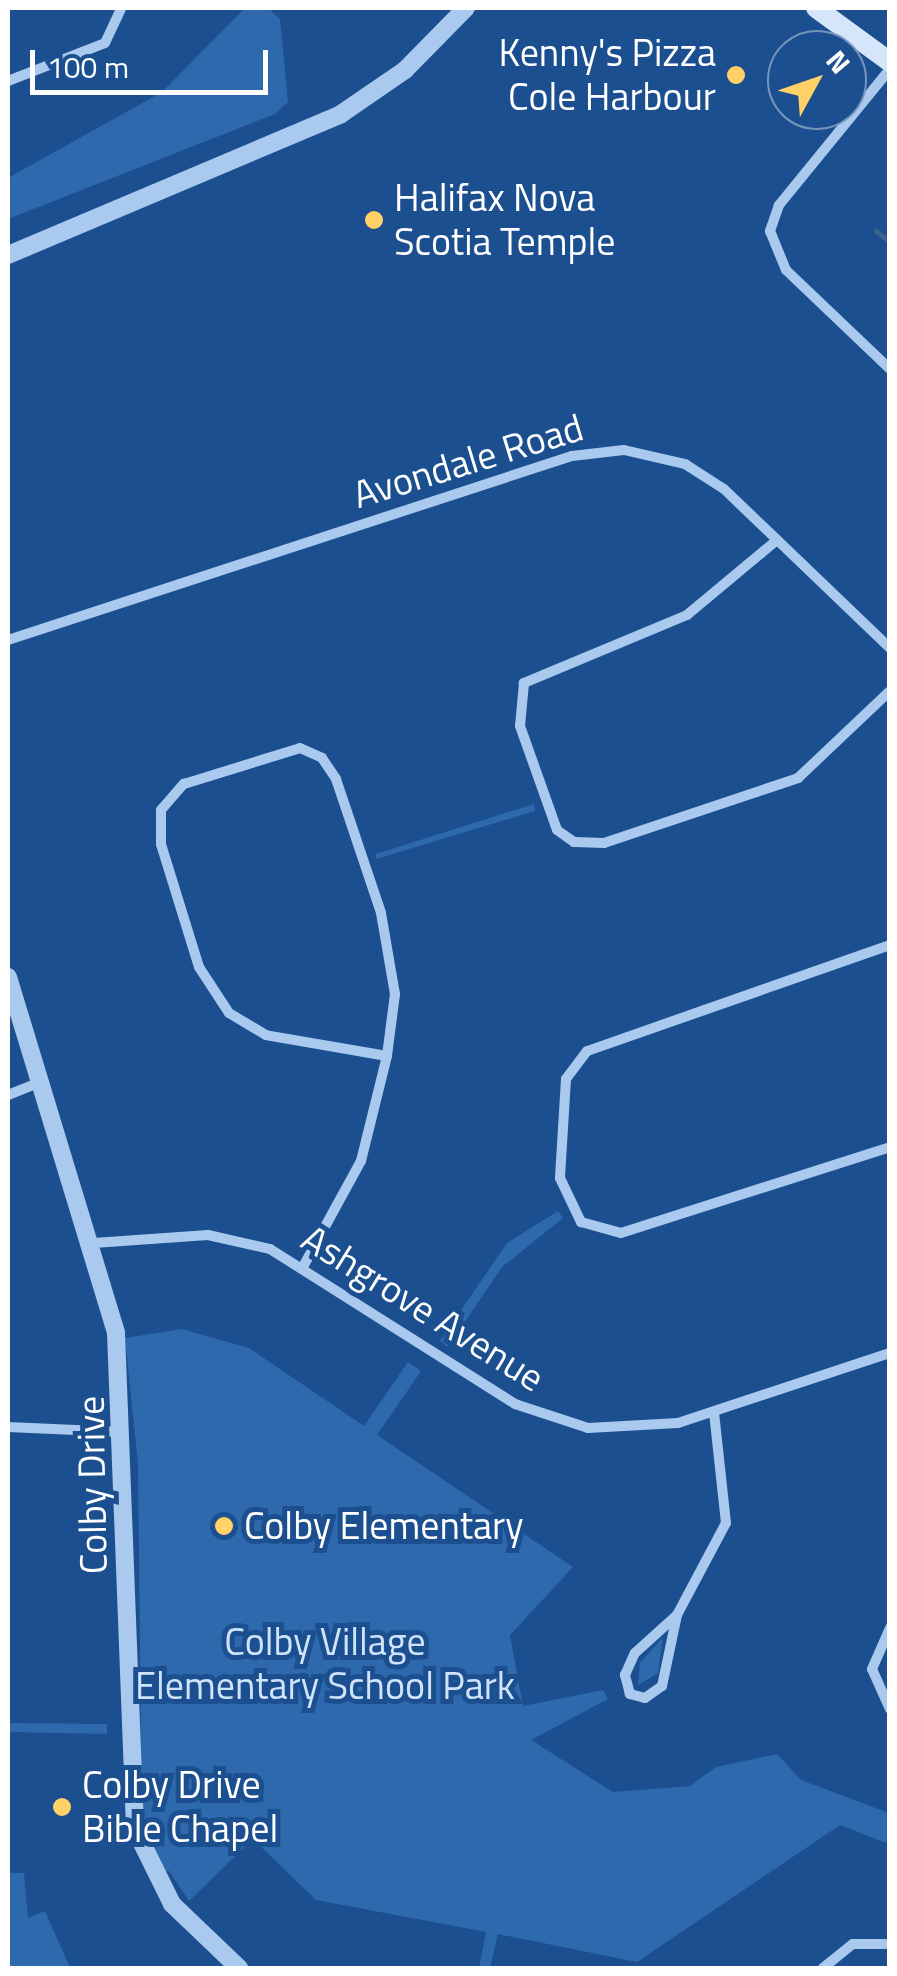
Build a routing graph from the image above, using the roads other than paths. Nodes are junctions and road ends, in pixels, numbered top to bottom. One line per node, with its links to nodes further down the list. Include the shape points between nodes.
1 (121, 8): 5 (street, via 104,43)
2 (466, 8): 6 (street, via 405,70 341,114)
3 (816, 8): 4 (main road)
4 (890, 66): 7 (street, via 779,205 770,231 786,270)
5 (8, 81)
6 (8, 255)
7 (890, 369)
8 (777, 540): 9 (street, Avondale Road, via 684,464 595,452); 10 (street, Avondale Road); 11 (street, via 702,606 524,683 520,726 557,830 574,842 610,842 798,778)
9 (8, 640)
10 (890, 648)
11 (890, 691)
12 (890, 945): 17 (street, via 588,1051 566,1079 560,1178 581,1222 621,1233)
13 (8, 977): 15 (street, Colby Drive)
14 (386, 1056): 14 (street, via 392,956 328,763 291,749 177,789 161,810 162,844 194,954 220,1004 266,1035); 19 (street, via 361,1161)
15 (42, 1082): 16 (street); 18 (street, Colby Drive)
16 (8, 1094)
17 (890, 1148)
18 (94, 1242): 19 (street, Ashgrove Avenue, via 208,1235); 23 (street, Colby Drive)
19 (304, 1265): 21 (street, Ashgrove Avenue, via 548,1419 616,1431)
20 (890, 1353): 21 (street, Ashgrove Avenue)
21 (714, 1412): 24 (street, via 726,1523)
22 (8, 1426): 23 (street)
23 (126, 1432): 28 (street, Colby Drive, via 134,1829 172,1904)
24 (677, 1615): 24 (street, via 635,1653 624,1678 630,1694 645,1698 662,1686)
25 (890, 1628): 26 (street, via 872,1669)
26 (890, 1709)
27 (890, 1944): 29 (street, via 853,1944)
28 (239, 1968)
29 (822, 1968)

